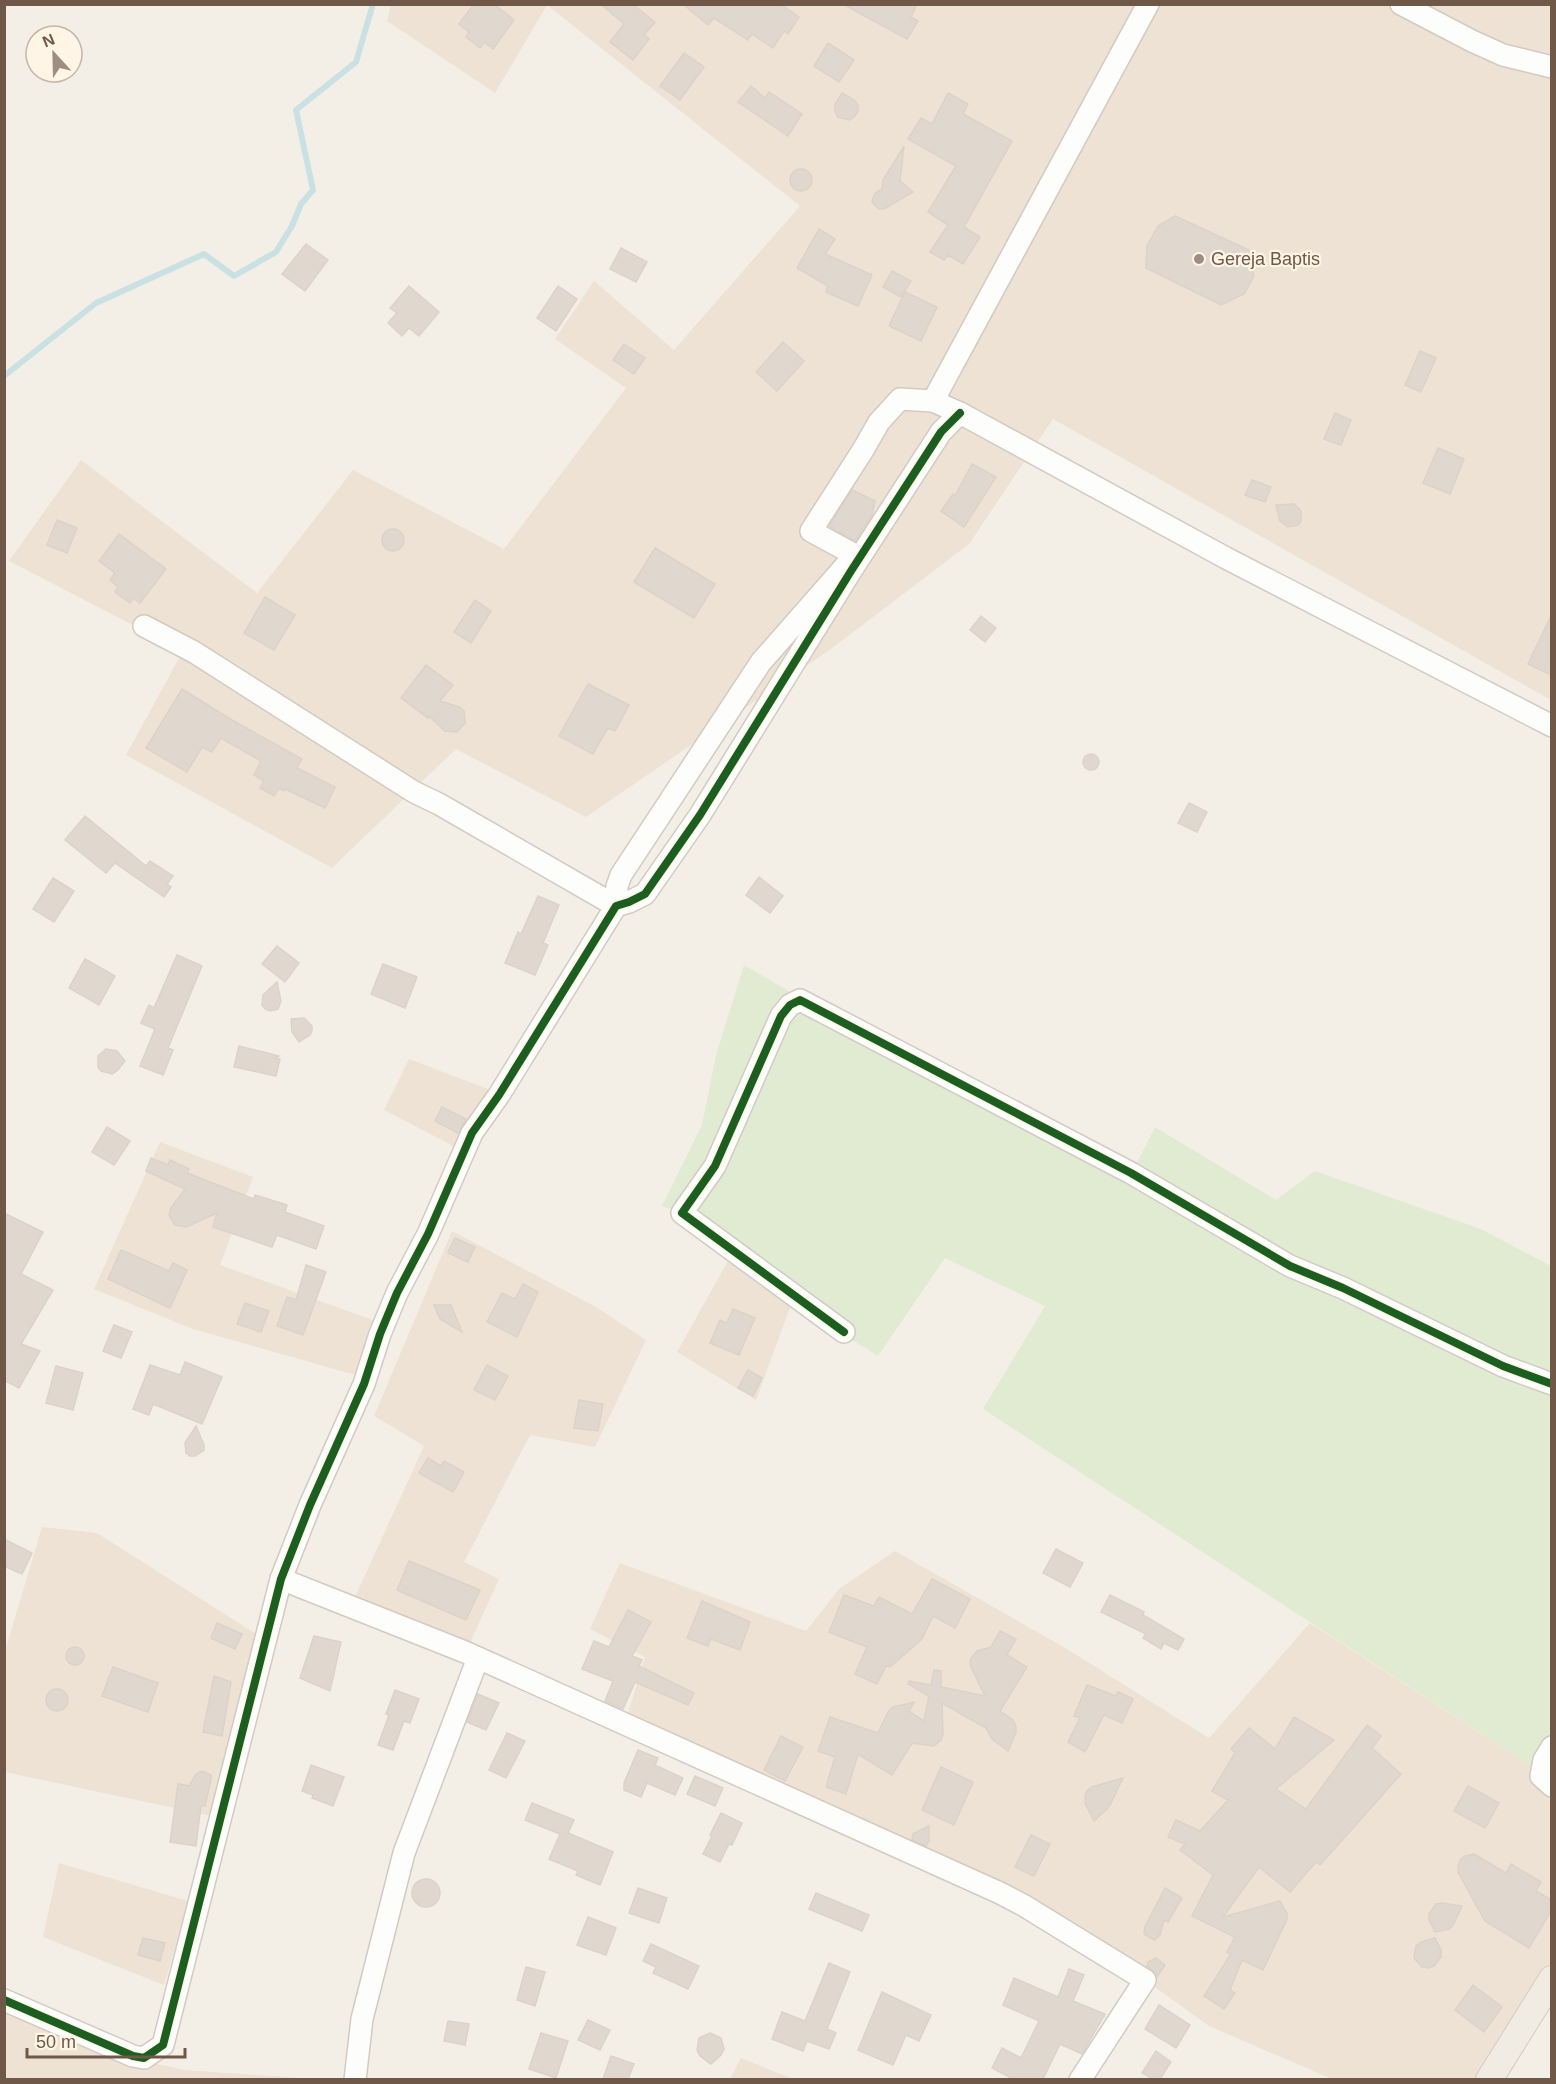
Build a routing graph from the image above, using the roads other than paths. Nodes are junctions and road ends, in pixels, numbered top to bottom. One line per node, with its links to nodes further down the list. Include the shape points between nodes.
1 (1148, 4): 4 (street)
2 (1401, 4): 3 (street, via 1503,55)
3 (1551, 67)
4 (933, 401): 5 (street); 8 (street, via 900,399 879,422 811,531 855,555 761,662 621,875 616,886)
5 (960, 413): 7 (street, via 1226,558); 8 (street, via 941,432 700,815 653,883 645,894)
6 (144, 626): 8 (street, via 194,652 414,792)
7 (1551, 726)
8 (616, 906): 11 (street, via 506,1086 472,1133 428,1234 397,1293 364,1384)
9 (844, 1332): 10 (street, via 682,1213 715,1166 781,1016 800,1000 1131,1173 1290,1266 1503,1366)
10 (1551, 1384)
11 (281, 1579): 12 (street); 16 (street, via 163,2045 144,2058 133,2056)
12 (478, 1658): 17 (street, via 404,1853 362,2019); 18 (street, via 1000,1893 1145,1980)
13 (1551, 1747): 14 (street, via 1541,1776)
14 (1551, 1786)
15 (1551, 1979): 19 (main road)
16 (4, 2000)
17 (355, 2079)
18 (1080, 2079)
19 (1489, 2079)

